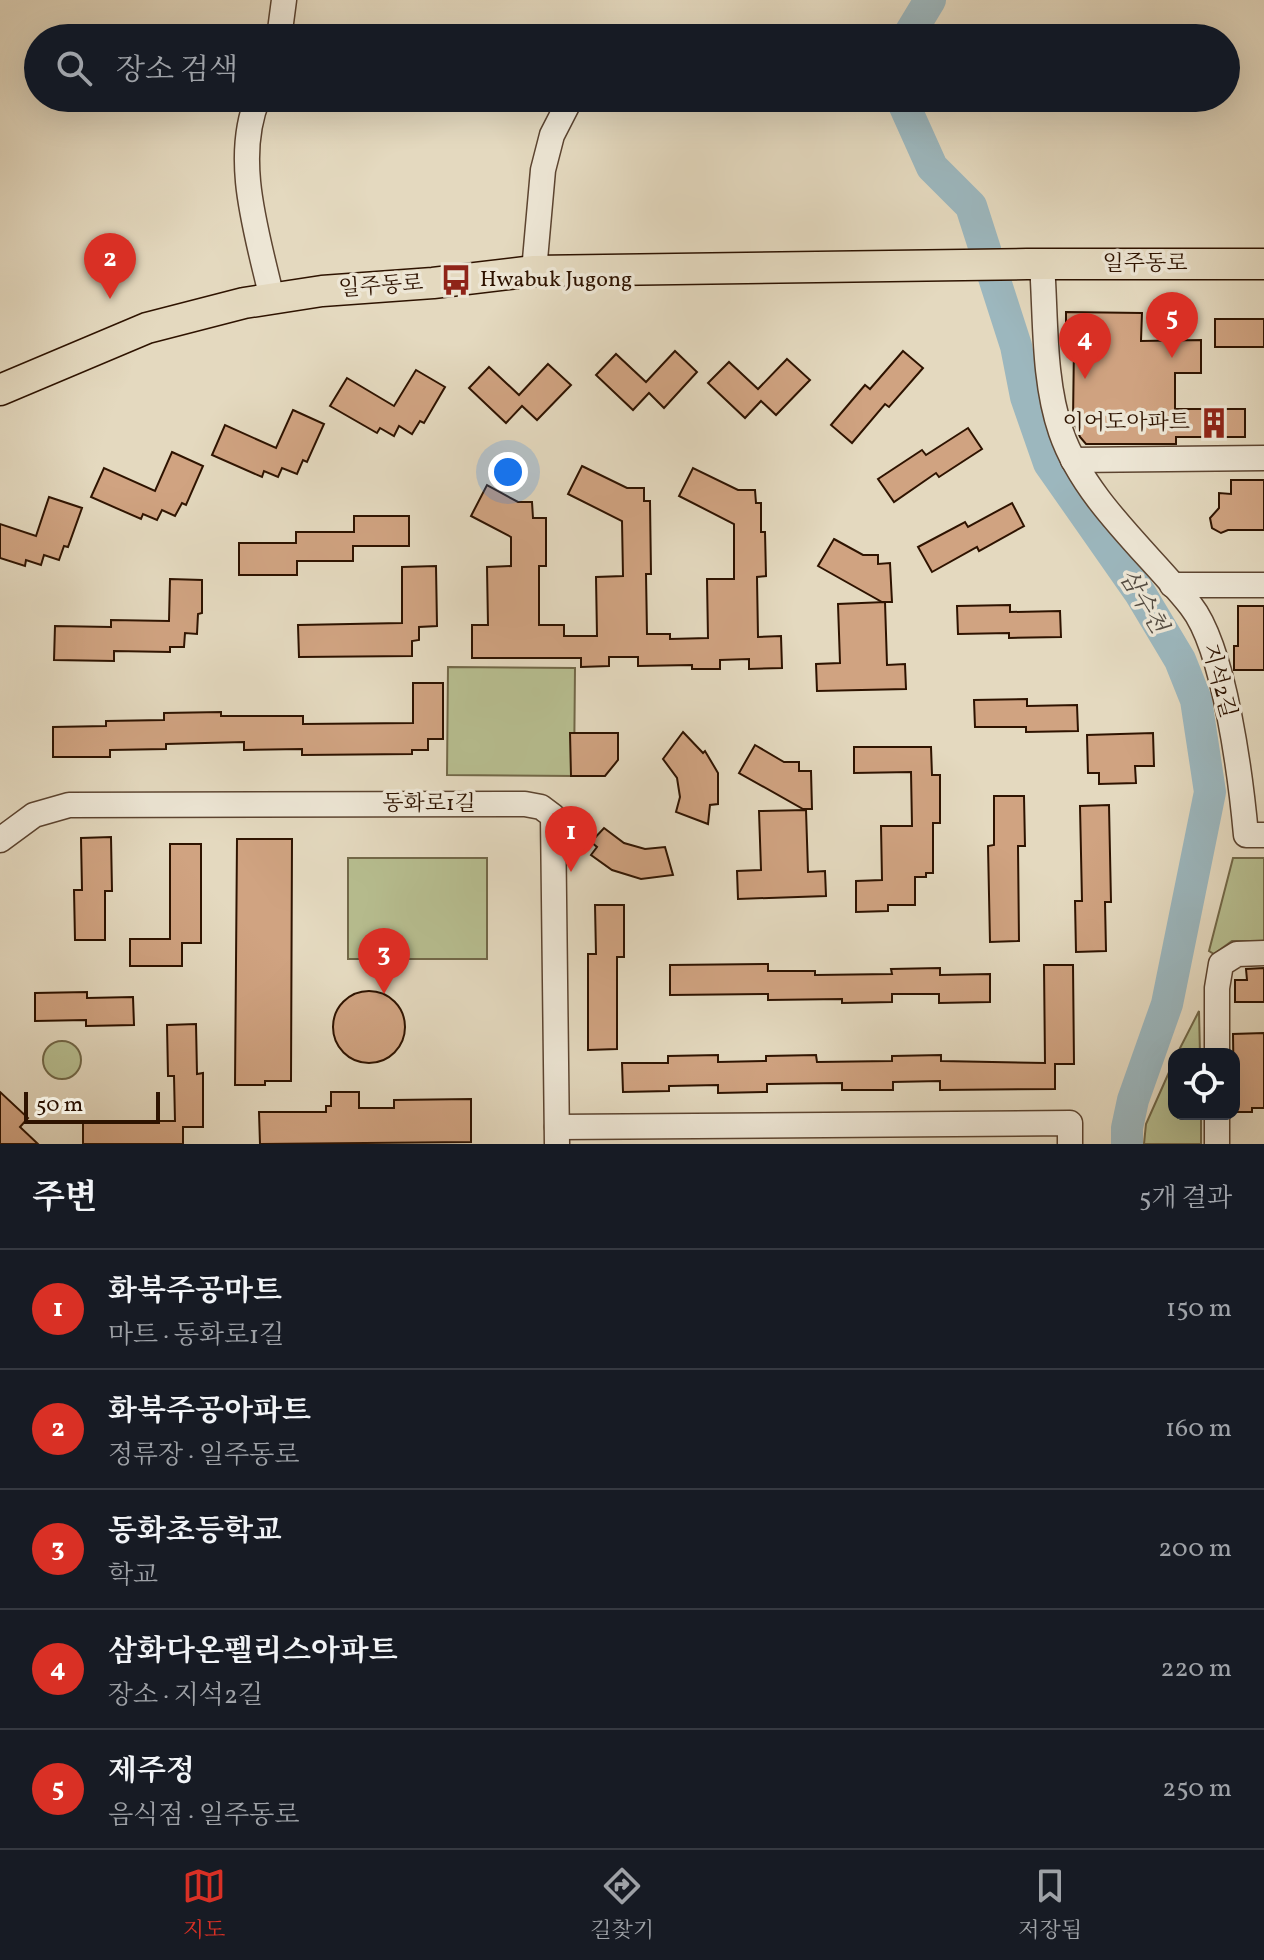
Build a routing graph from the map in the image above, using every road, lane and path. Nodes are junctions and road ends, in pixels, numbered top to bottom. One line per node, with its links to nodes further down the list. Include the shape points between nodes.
1 (284, 0): 2 (street)
2 (281, 24)
3 (252, 112): 8 (street, via 246,156)
4 (564, 112): 7 (street, via 543,170)
5 (1034, 264): 6 (main road, 일주동로); 7 (main road, 일주동로); 11 (street, 지석2길, via 1051,390)
6 (1264, 264)
7 (534, 271): 8 (main road, 일주동로)
8 (272, 299): 9 (main road, 일주동로, via 147,328)
9 (0, 390)
10 (1264, 458): 11 (street)
11 (1073, 460): 12 (street, 지석2길)
12 (1172, 585): 13 (street); 14 (street, 지석2길, via 1193,609 1213,652)
13 (1264, 585)
14 (1255, 835)
15 (0, 840): 21 (street, 동화로1길, via 34,815 69,805 541,807 553,816)
16 (1264, 953): 17 (street, via 1237,954 1221,964)
17 (1217, 1048)
18 (1217, 1120): 22 (street)
19 (825, 1134): 20 (street, 동화로1길); 21 (street, 동화로1길)
20 (1070, 1134)
21 (557, 1136)
22 (1217, 1144)

